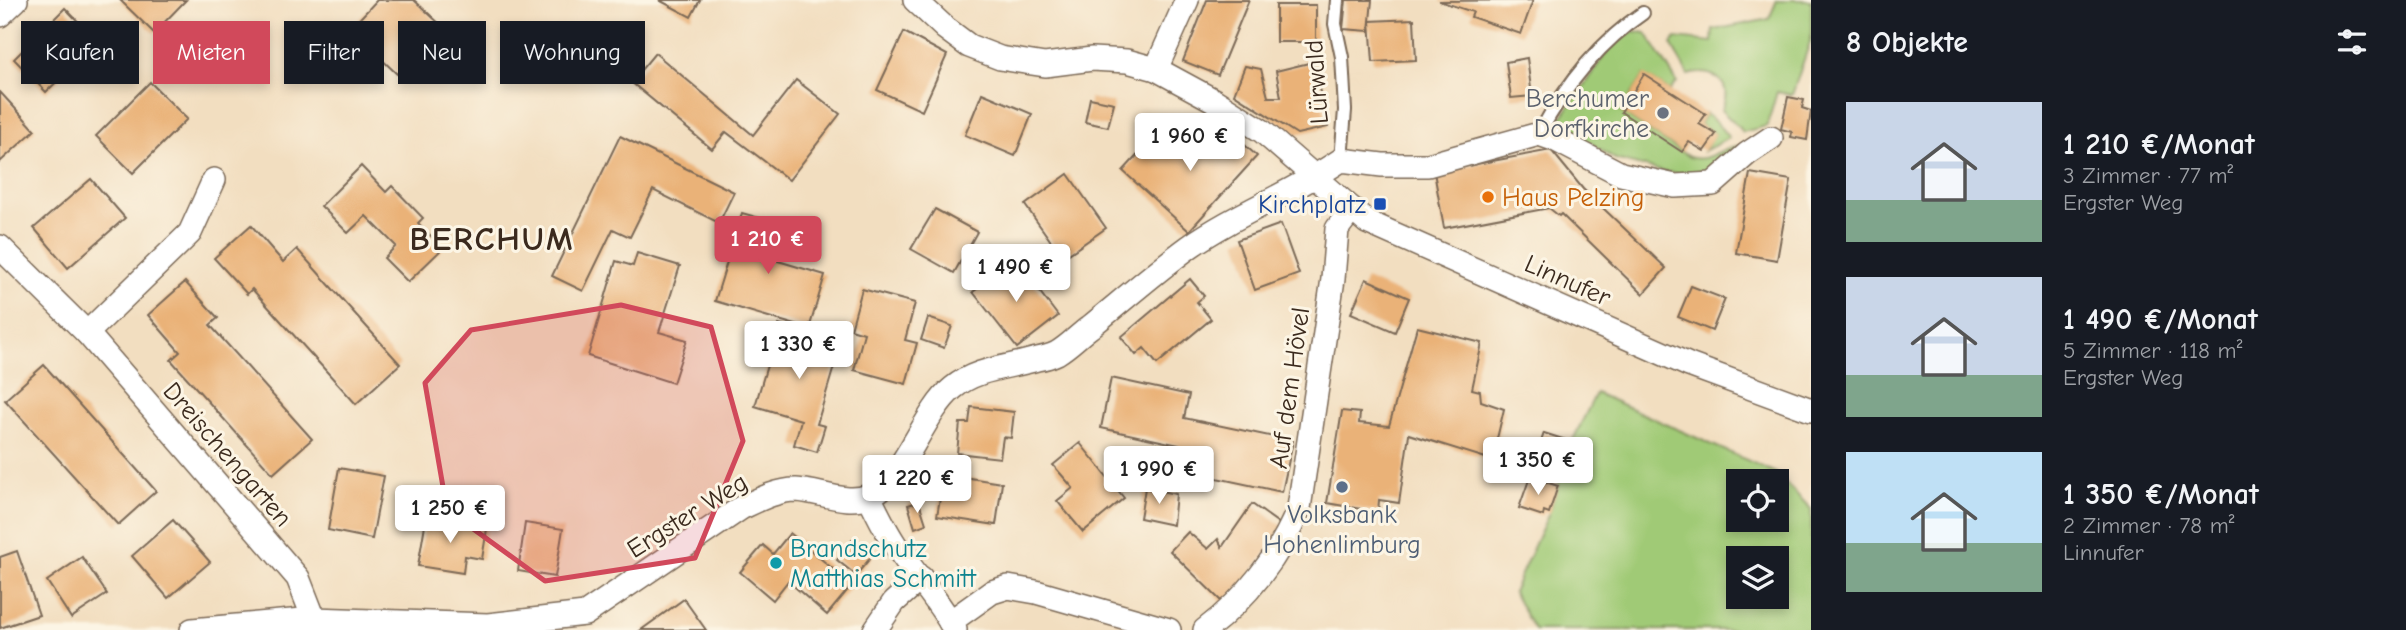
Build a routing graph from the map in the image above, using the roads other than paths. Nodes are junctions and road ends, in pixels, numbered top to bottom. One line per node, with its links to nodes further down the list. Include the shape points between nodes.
1 (16, 0): 6 (street)
2 (915, 0): 7 (street, Linnufer, via 969,46 1000,58 1045,65 1092,59 1127,61)
3 (1187, 0): 7 (street)
4 (1337, 0): 10 (lane, Lürwald, via 1335,24 1345,110)
5 (1643, 13): 8 (lane, via 1604,42)
6 (0, 15)
7 (1156, 69): 11 (street, Linnufer, via 1262,131)
8 (1539, 134): 9 (street, via 1621,174 1675,186 1713,184); 10 (street, via 1428,165)
9 (1771, 138)
10 (1341, 160): 11 (street)
11 (1315, 178): 13 (street, Linnufer); 17 (street, via 1191,246 1056,354 965,378 935,407 900,466)
12 (214, 180): 15 (street, via 190,233)
13 (1352, 209): 16 (street, Linnufer, via 1367,222 1689,365); 24 (street, Auf dem Hövel, via 1337,229 1299,508 1268,565)
14 (0, 247): 15 (street, Dreischengarten)
15 (87, 333): 19 (street, Dreischengarten, via 298,578)
16 (1811, 410)
17 (869, 496): 18 (street, via 899,551); 19 (street, Ergster Weg, via 850,499 793,490 766,497 741,508 585,614 488,625)
18 (921, 578): 20 (street); 22 (street, via 894,602)
19 (314, 619): 21 (street, Ergster Weg)
20 (953, 626): 23 (street, via 992,592 1008,587)
21 (192, 630)
22 (875, 630)
23 (1169, 630)
24 (1205, 630)

